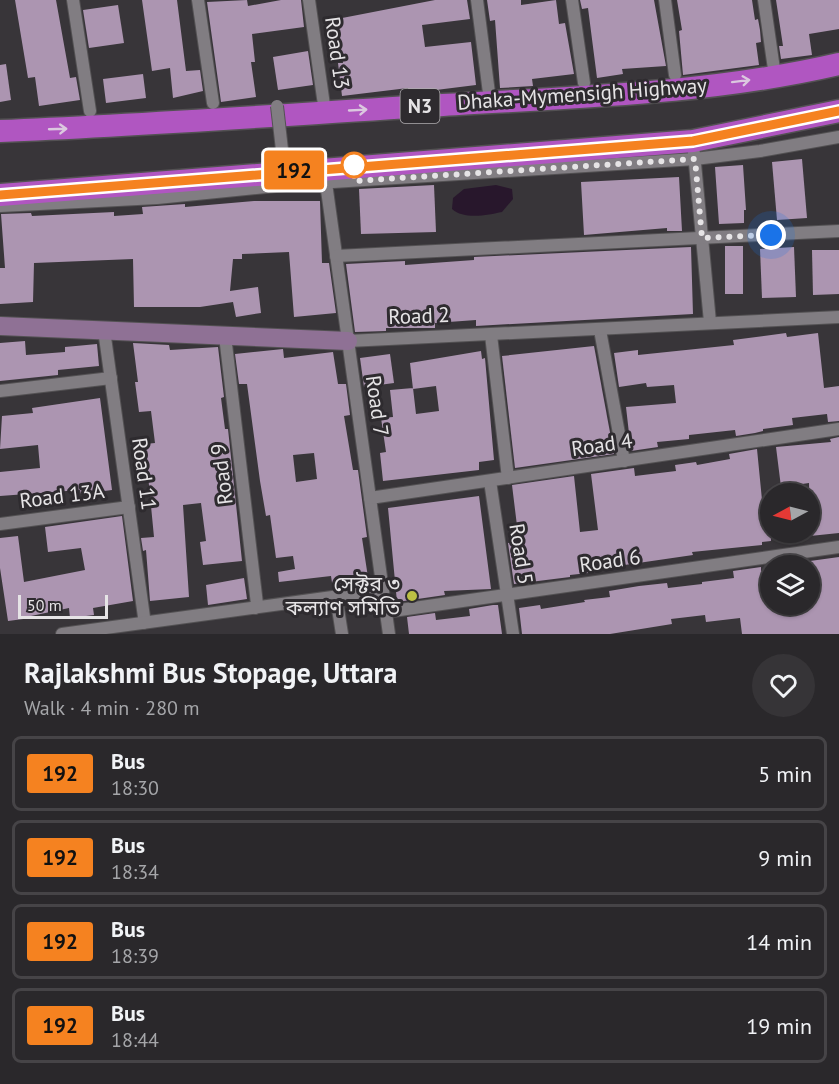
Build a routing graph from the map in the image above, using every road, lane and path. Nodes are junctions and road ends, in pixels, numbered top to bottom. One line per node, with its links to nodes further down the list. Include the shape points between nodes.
1 (73, 0): 15 (street)
2 (198, 0): 13 (street)
3 (309, 0): 17 (street, Road 13)
4 (477, 0): 12 (street)
5 (572, 0): 11 (street)
6 (665, 0): 10 (street)
7 (764, 0): 9 (street)
8 (839, 64): 17 (highway, Dhaka-Mymensigh Highway / N3, one-way to 8, via 689,87 798,74)
9 (774, 69)
10 (675, 75)
11 (584, 83)
12 (489, 93)
13 (213, 103)
14 (277, 106): 21 (street, bridge)
15 (90, 111)
16 (839, 111): 20 (highway)
17 (325, 112): 18 (highway, Dhaka-Mymensigh Highway / N3, one-way to 17)
18 (0, 131)
19 (839, 137): 20 (street, via 760,151)
20 (694, 150): 22 (street); 23 (highway); 26 (street)
21 (285, 176)
22 (326, 183): 24 (street, via 157,198); 27 (street, Road 7)
23 (0, 195)
24 (0, 206)
25 (839, 231): 26 (street)
26 (702, 238): 27 (street); 29 (street)
27 (336, 256): 35 (street, Road 7)
28 (839, 316): 29 (street, Road 2)
29 (710, 322): 32 (street, Road 2)
30 (0, 326): 31 (street, Road 2)
31 (104, 330): 34 (street, Road 2); 36 (street, Road 11)
32 (600, 330): 33 (street, Road 2); 39 (street)
33 (491, 335): 35 (street, Road 2); 40 (street)
34 (225, 336): 35 (street, Road 2); 49 (street, Road 9)
35 (348, 341): 42 (street, Road 7)
36 (111, 378): 37 (street); 43 (street, Road 11)
37 (0, 391)
38 (839, 429): 39 (street, Road 4)
39 (624, 461): 40 (street, Road 4)
40 (508, 478): 41 (street, Road 4)
41 (490, 481): 42 (street, Road 4); 47 (street, Road 5)
42 (370, 498): 46 (street, Road 7)
43 (129, 507): 44 (street, Road 13A); 51 (street, Road 11)
44 (0, 524)
45 (839, 547): 47 (street, Road 6)
46 (383, 590): 48 (street); 50 (street, Road 7)
47 (507, 595): 50 (street, Road 6); 55 (street, Road 5)
48 (336, 597): 49 (street); 53 (street)
49 (255, 608): 51 (street)
50 (386, 612): 54 (street, Road 7)
51 (143, 623): 52 (street)
52 (62, 634)
53 (342, 634)
54 (389, 634)
55 (513, 634)

